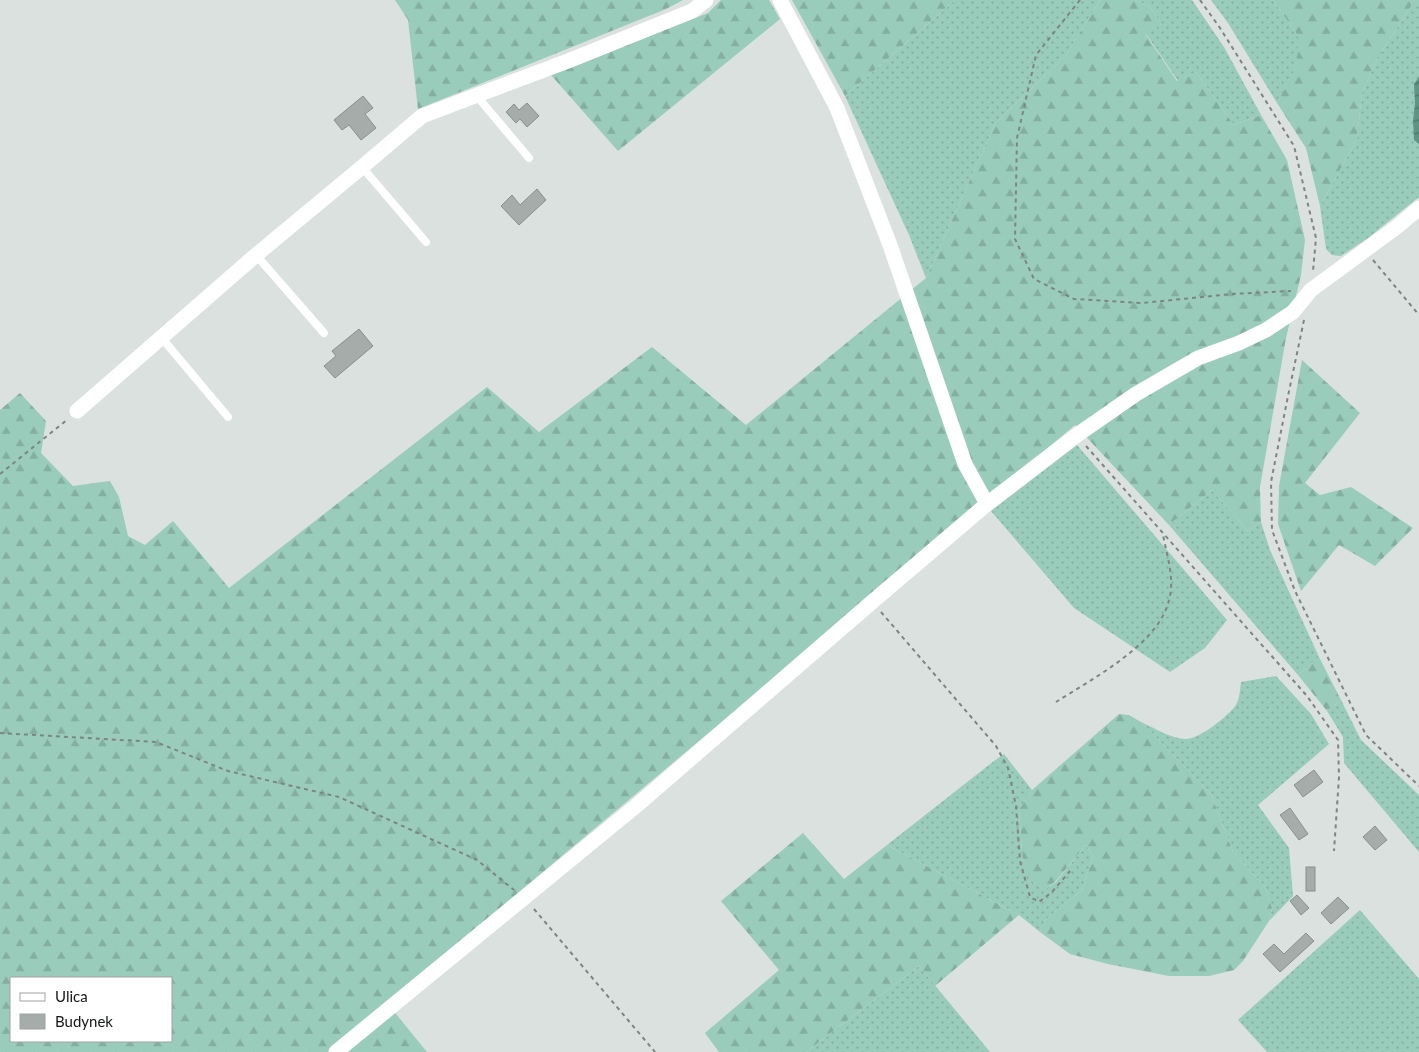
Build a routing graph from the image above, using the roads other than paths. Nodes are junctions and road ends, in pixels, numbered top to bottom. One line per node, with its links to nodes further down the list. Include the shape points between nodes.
1 (706, 0): 3 (street, via 692,11)
2 (780, 0): 13 (street, via 837,108 890,245 966,464)
3 (478, 95): 4 (lane); 5 (street, via 422,116)
4 (529, 158)
5 (362, 167): 7 (lane); 8 (street)
6 (1419, 208): 13 (street, via 1311,290 1292,312 1266,330 1198,358 1136,394 1077,434)
7 (426, 242)
8 (256, 255): 9 (lane); 10 (street)
9 (324, 333)
10 (161, 337): 11 (street); 12 (lane)
11 (78, 411)
12 (228, 417)
13 (987, 504): 14 (street, via 636,806)
14 (336, 1052)

